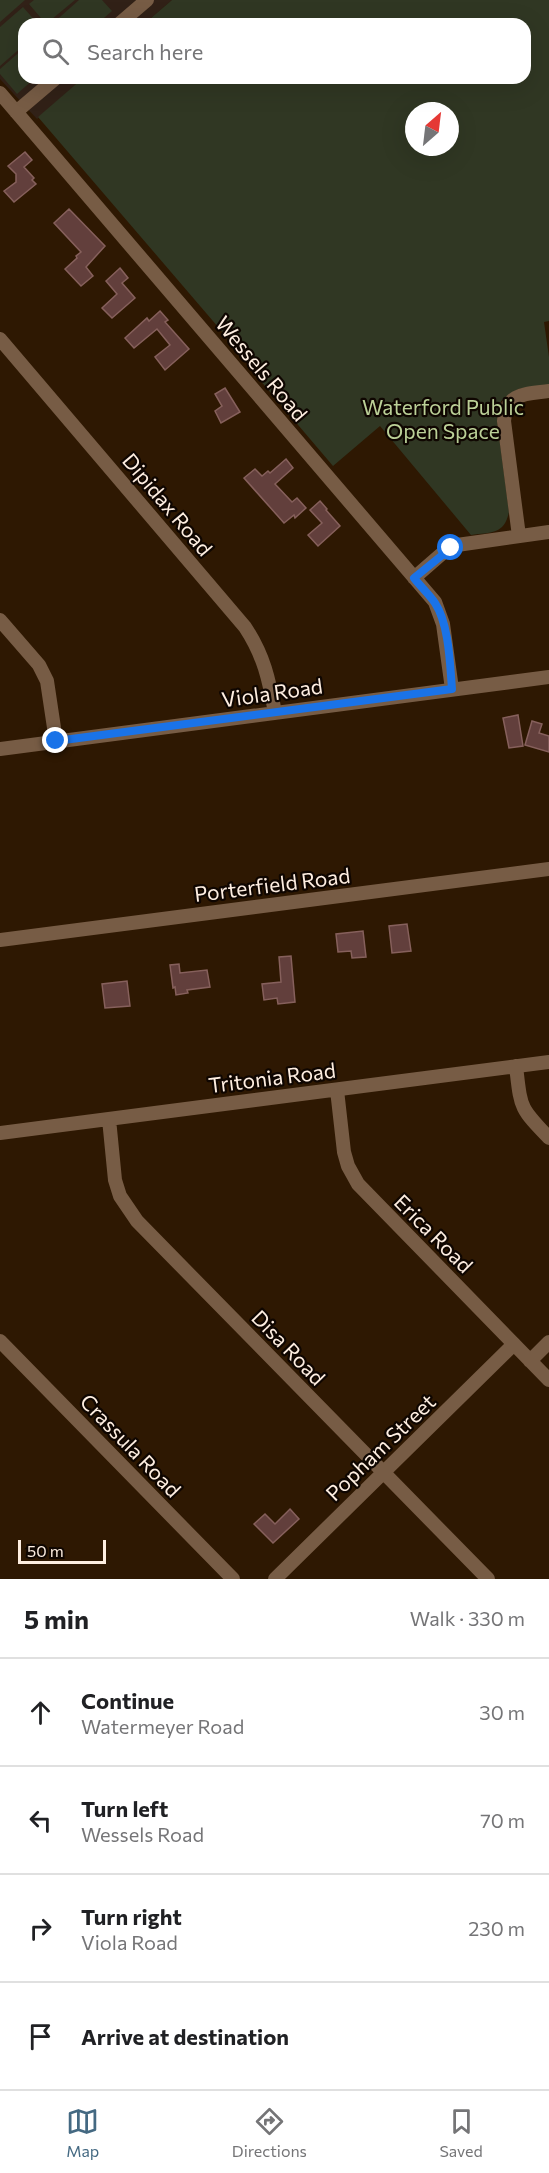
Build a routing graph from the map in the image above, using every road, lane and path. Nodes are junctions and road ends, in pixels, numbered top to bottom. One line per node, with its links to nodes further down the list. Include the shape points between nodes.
1 (147, 0): 2 (street)
2 (126, 18)
3 (49, 84): 5 (street)
4 (0, 93): 5 (street, Wessels Road)
5 (16, 112): 10 (street, Wessels Road)
6 (0, 339): 14 (street, Dipidax Road, via 245,627 268,674)
7 (549, 391): 9 (street, via 514,398 504,411)
8 (549, 532): 9 (street)
9 (519, 536): 10 (street, via 457,545)
10 (414, 578): 13 (street, Wessels Road, via 439,611)
11 (0, 620): 15 (street, via 47,681)
12 (549, 677): 13 (street, Viola Road)
13 (452, 689): 14 (street, Viola Road)
14 (275, 713): 15 (street, Viola Road)
15 (56, 741): 16 (street, Viola Road)
16 (0, 749)
17 (549, 869): 18 (street, Porterfield Road)
18 (0, 940)
19 (549, 1062): 20 (street, Tritonia Road)
20 (516, 1066): 21 (street, Tritonia Road); 24 (street, via 524,1112)
21 (337, 1090): 22 (street, Tritonia Road); 27 (street, Erica Road, via 344,1152 358,1184)
22 (109, 1119): 23 (street, Tritonia Road); 30 (street, Disa Road, via 115,1180 120,1196 137,1221)
23 (0, 1133)
24 (549, 1138)
25 (0, 1341): 31 (street, Crassula Road)
26 (549, 1342): 28 (street)
27 (514, 1344): 28 (street, Erica Road); 30 (street, Popham Street)
28 (530, 1361): 29 (street, Erica Road)
29 (549, 1380)
30 (383, 1472): 32 (street, Popham Street); 33 (street, Disa Road)
31 (233, 1579)
32 (274, 1579)
33 (488, 1579)

